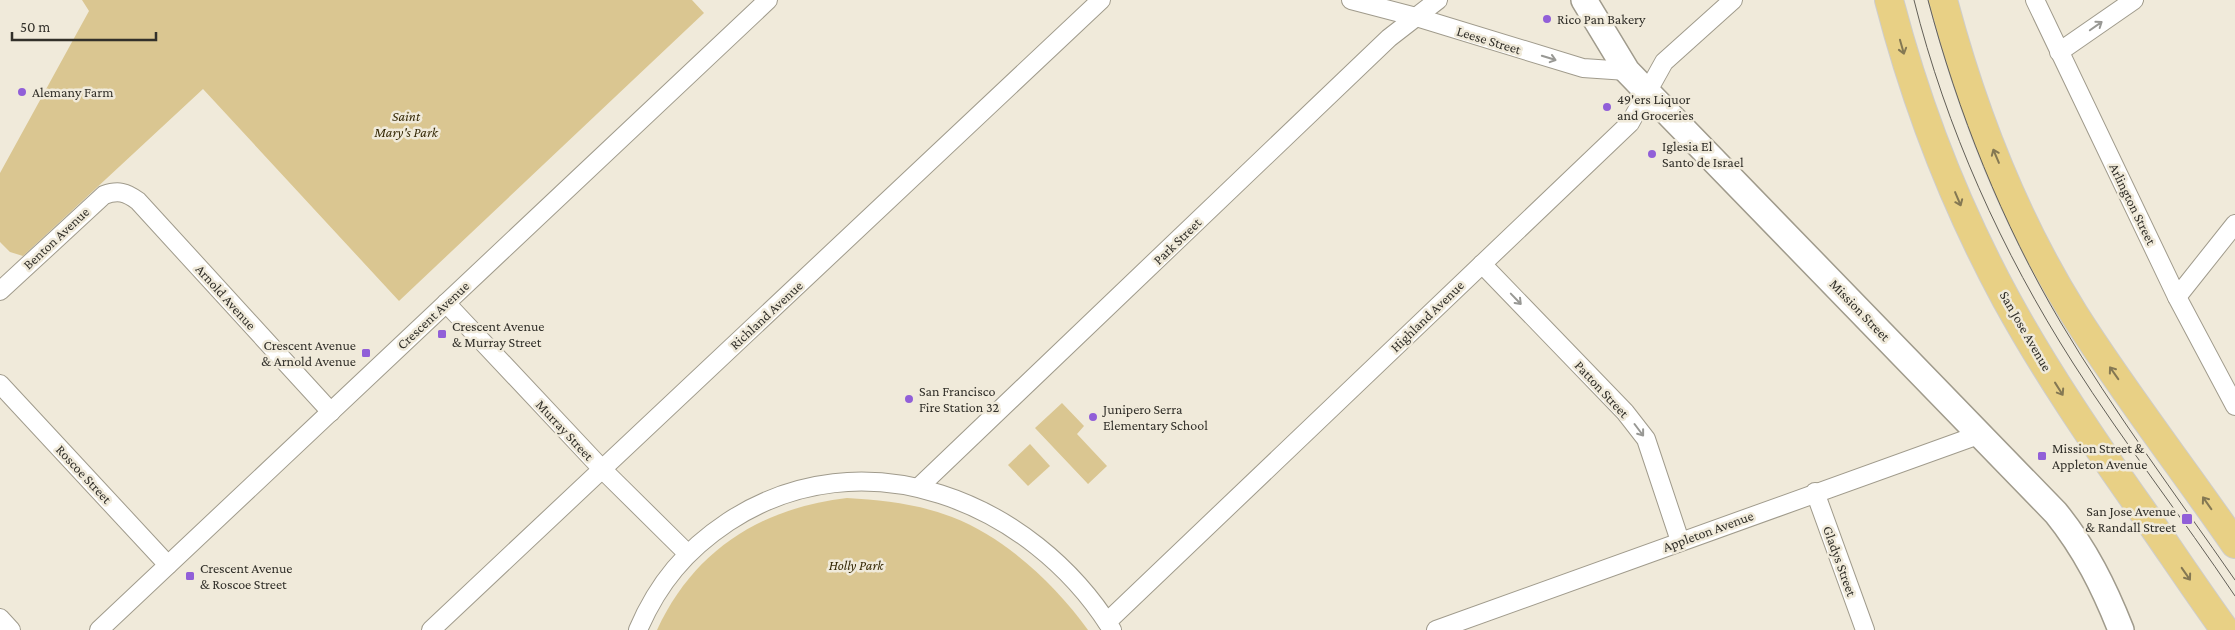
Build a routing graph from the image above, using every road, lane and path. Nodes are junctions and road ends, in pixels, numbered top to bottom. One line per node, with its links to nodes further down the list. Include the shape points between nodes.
1 (768, 0): 20 (street, Crescent Avenue)
2 (1101, 0): 25 (street, Richland Avenue)
3 (1351, 0): 11 (street, Leese Street)
4 (1438, 0): 11 (street, Park Street)
5 (1584, 0): 13 (main road, Mission Street)
6 (1733, 0): 14 (street, Highland Avenue, via 1664,62)
7 (1889, 0): 42 (main road, San Jose Avenue, one-way to 42, via 1940,157 2006,299 2077,416)
8 (1943, 0): 29 (main road, one-way to 8, via 2097,348 2052,276 1988,137)
9 (2035, 0): 12 (street, Arlington Street)
10 (2134, 0): 12 (street, one-way to 10)
11 (1416, 18): 13 (street, Leese Street, one-way to 13, via 1583,68); 26 (street, Park Street, via 1389,38)
12 (2059, 52): 19 (street, Arlington Street)
13 (1627, 71): 14 (main road, Mission Street)
14 (1648, 92): 17 (street, Highland Avenue, via 1630,123); 24 (main road, Mission Street)
15 (116, 191): 18 (street, Benton Avenue, via 94,203); 23 (street, Arnold Avenue, via 128,193 138,201)
16 (2235, 224): 19 (street)
17 (1482, 264): 28 (street, Patton Street, one-way to 28, via 1625,412 1646,439); 34 (street, Highland Avenue)
18 (0, 290)
19 (2177, 297): 22 (street, Arlington Street)
20 (446, 303): 23 (street, Crescent Avenue); 25 (street, Murray Street)
21 (0, 384): 31 (street, Roscoe Street)
22 (2235, 406)
23 (330, 412): 31 (street, Crescent Avenue)
24 (1981, 434): 27 (street, Appleton Avenue); 41 (main road, Mission Street, via 2077,539 2106,591)
25 (602, 469): 30 (street, Murray Street); 37 (street, Richland Avenue)
26 (919, 487): 30 (street, via 846,481 795,491 745,511); 34 (street, via 957,498 1020,533 1069,575)
27 (1815, 492): 28 (street, Appleton Avenue); 40 (street, Gladys Street)
28 (1680, 541): 39 (street, Appleton Avenue)
29 (2235, 544)
30 (687, 553): 38 (street, via 662,585)
31 (168, 565): 36 (street, Crescent Avenue)
32 (0, 618): 35 (street)
33 (2235, 622): 42 (main road)
34 (1110, 626)
35 (11, 630)
36 (99, 630)
37 (431, 630)
38 (638, 630)
39 (1436, 630)
40 (1864, 630)
41 (2121, 630)
42 (2225, 630)

